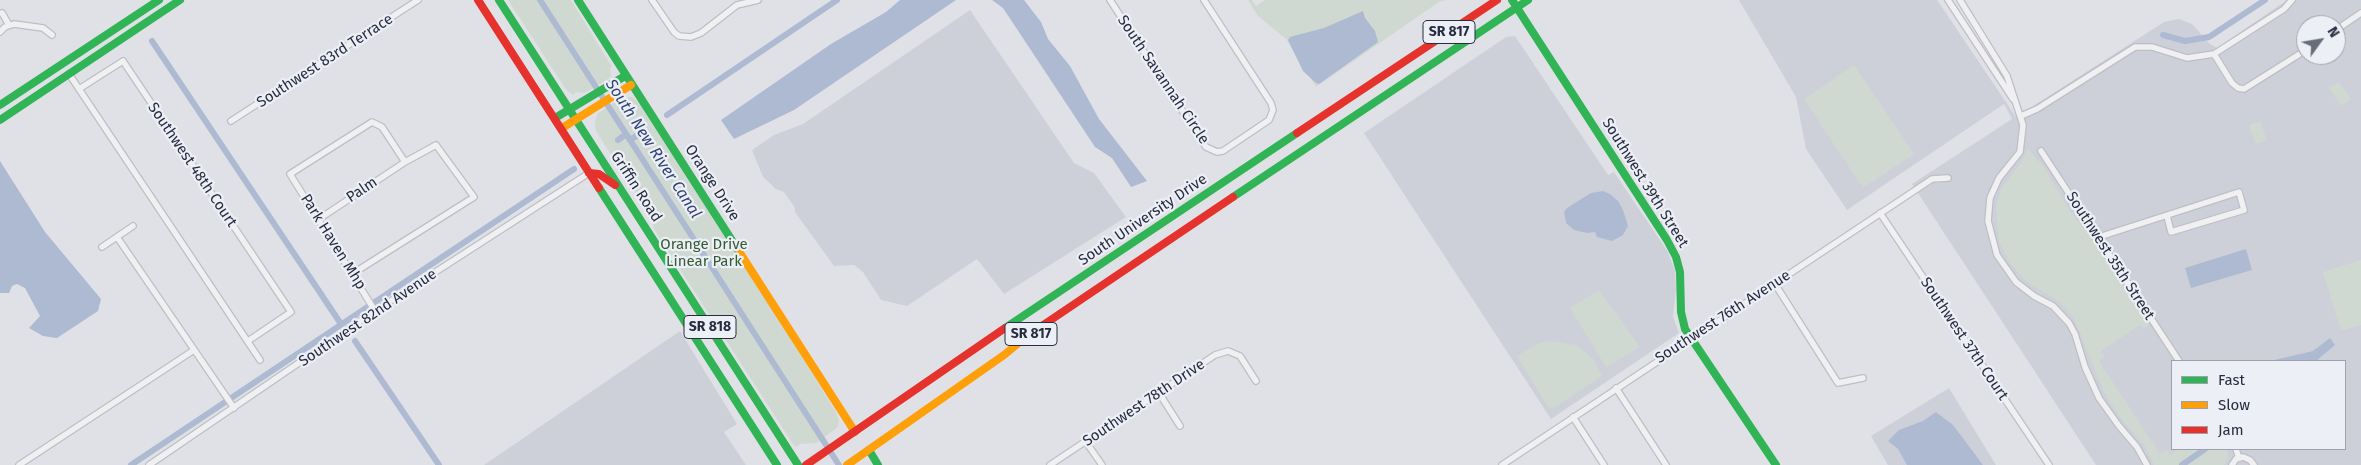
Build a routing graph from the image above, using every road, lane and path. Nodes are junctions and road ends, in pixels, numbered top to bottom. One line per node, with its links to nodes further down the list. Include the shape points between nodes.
1 (159, 0): 30 (main road)
2 (180, 0): 26 (main road)
3 (418, 0): 38 (street, Southwest 83rd Terrace)
4 (478, 0): 36 (main road, SR 818)
5 (499, 0): 32 (main road, Griffin Road / SR 818)
6 (578, 0): 27 (main road, Orange Drive)
7 (652, 0): 16 (street, via 674,32 685,37 701,33)
8 (758, 0): 16 (street)
9 (1110, 0): 10 (street, South Savannah Circle, via 1206,147 1222,151 1269,120 1273,110)
10 (1204, 0)
11 (1497, 0): 34 (main road, South University Drive / SR 817)
12 (1528, 0): 17 (main road, South University Drive / SR 817)
13 (1948, 0): 31 (street)
14 (1960, 0): 31 (street, via 2008,76)
15 (2292, 0): 24 (street)
16 (735, 3)
17 (1514, 3): 40 (main road, South University Drive / SR 817); 58 (main road, Southwest 39th Street, via 1667,240 1680,272 1681,312)
18 (2, 13): 20 (street)
19 (2361, 14): 21 (street)
20 (9, 24): 22 (street); 23 (street, via 36,26)
21 (2346, 24)
22 (0, 32)
23 (52, 35)
24 (2214, 54): 25 (street, via 2232,83 2244,89); 35 (street, via 2186,58 2152,47 2135,47)
25 (2296, 56)
26 (69, 74): 29 (street); 33 (main road)
27 (625, 76): 28 (main road, Orange Drive); 32 (main road)
28 (631, 84): 37 (main road); 70 (main road, Orange Drive)
29 (79, 89): 59 (street); 59 (street, Southwest 48th Court, via 123,61 291,312)
30 (0, 105)
31 (2018, 107): 35 (street)
32 (570, 109): 36 (main road); 37 (main road, Griffin Road / SR 818)
33 (1, 116)
34 (1324, 116): 40 (main road); 46 (main road, South University Drive / SR 817)
35 (2021, 116): 89 (street, via 2023,140 2020,152 1999,178 1990,198 1988,221 1993,244 2002,264 2016,282 2053,306 2069,323 2099,398)
36 (555, 118): 39 (main road, SR 818)
37 (576, 119): 39 (main road); 45 (main road, Griffin Road / SR 818)
38 (231, 121)
39 (562, 128): 43 (main road, SR 818)
40 (1334, 130): 47 (main road, South University Drive / SR 817)
41 (2041, 151): 53 (street, Southwest 35th Street)
42 (405, 162): 50 (street, Palm); 50 (street, Park Haven Mhp, via 382,127 372,122 290,174); 55 (street, Palm, via 436,146 474,197)
43 (589, 173): 45 (main road, via 605,176); 57 (street, Southwest 82nd Avenue); 78 (main road, SR 818)
44 (1948, 178): 48 (street, Southwest 76th Avenue, via 1932,179)
45 (622, 189): 79 (main road, Griffin Road / SR 818)
46 (1202, 197): 47 (main road); 70 (main road, South University Drive / SR 817)
47 (1211, 212): 72 (main road, South University Drive / SR 817, via 1036,329)
48 (1880, 213): 56 (street, Southwest 76th Avenue); 88 (street, Southwest 37th Court)
49 (2167, 216): 49 (street, via 2171,232 2244,210 2239,192); 53 (street)
50 (319, 219): 55 (street, Park Haven Mhp)
51 (133, 226): 52 (street)
52 (118, 237): 54 (street); 60 (street)
53 (2099, 237): 62 (street, Southwest 35th Street)
54 (102, 247)
55 (352, 274): 57 (street, Park Haven Mhp)
56 (1774, 284): 58 (street, Southwest 76th Avenue); 63 (street, via 1838,383)
57 (375, 311): 67 (street, Southwest 82nd Avenue)
58 (1691, 338): 65 (street, Southwest 76th Avenue); 87 (main road, Southwest 39th Street)
59 (248, 341): 61 (street)
60 (194, 350): 67 (street); 76 (street)
61 (260, 360)
62 (2178, 360)
63 (1863, 378)
64 (1256, 381): 66 (street, Southwest 78th Drive, via 1240,356 1228,351 1215,355)
65 (1616, 388): 68 (street, Southwest 76th Avenue); 86 (street)
66 (1159, 393): 69 (street); 71 (street, Southwest 78th Drive)
67 (232, 405): 77 (street, Southwest 82nd Avenue)
68 (1573, 417): 84 (street, Southwest 76th Avenue); 85 (street)
69 (1180, 426)
70 (855, 432): 80 (main road, South University Drive / SR 817)
71 (1086, 442): 82 (street, Southwest 78th Drive); 83 (street)
72 (869, 450): 75 (main road, South University Drive / SR 817); 81 (main road)
73 (2236, 450): 74 (street)
74 (2240, 458): 90 (street); 91 (street, via 2247,458)
75 (850, 463)
76 (20, 465)
77 (149, 465)
78 (778, 465)
79 (798, 465)
80 (806, 465)
81 (878, 465)
82 (1050, 465)
83 (1102, 465)
84 (1502, 465)
85 (1604, 465)
86 (1666, 465)
87 (1776, 465)
88 (2049, 465)
89 (2147, 465)
90 (2232, 465)
91 (2254, 465)

